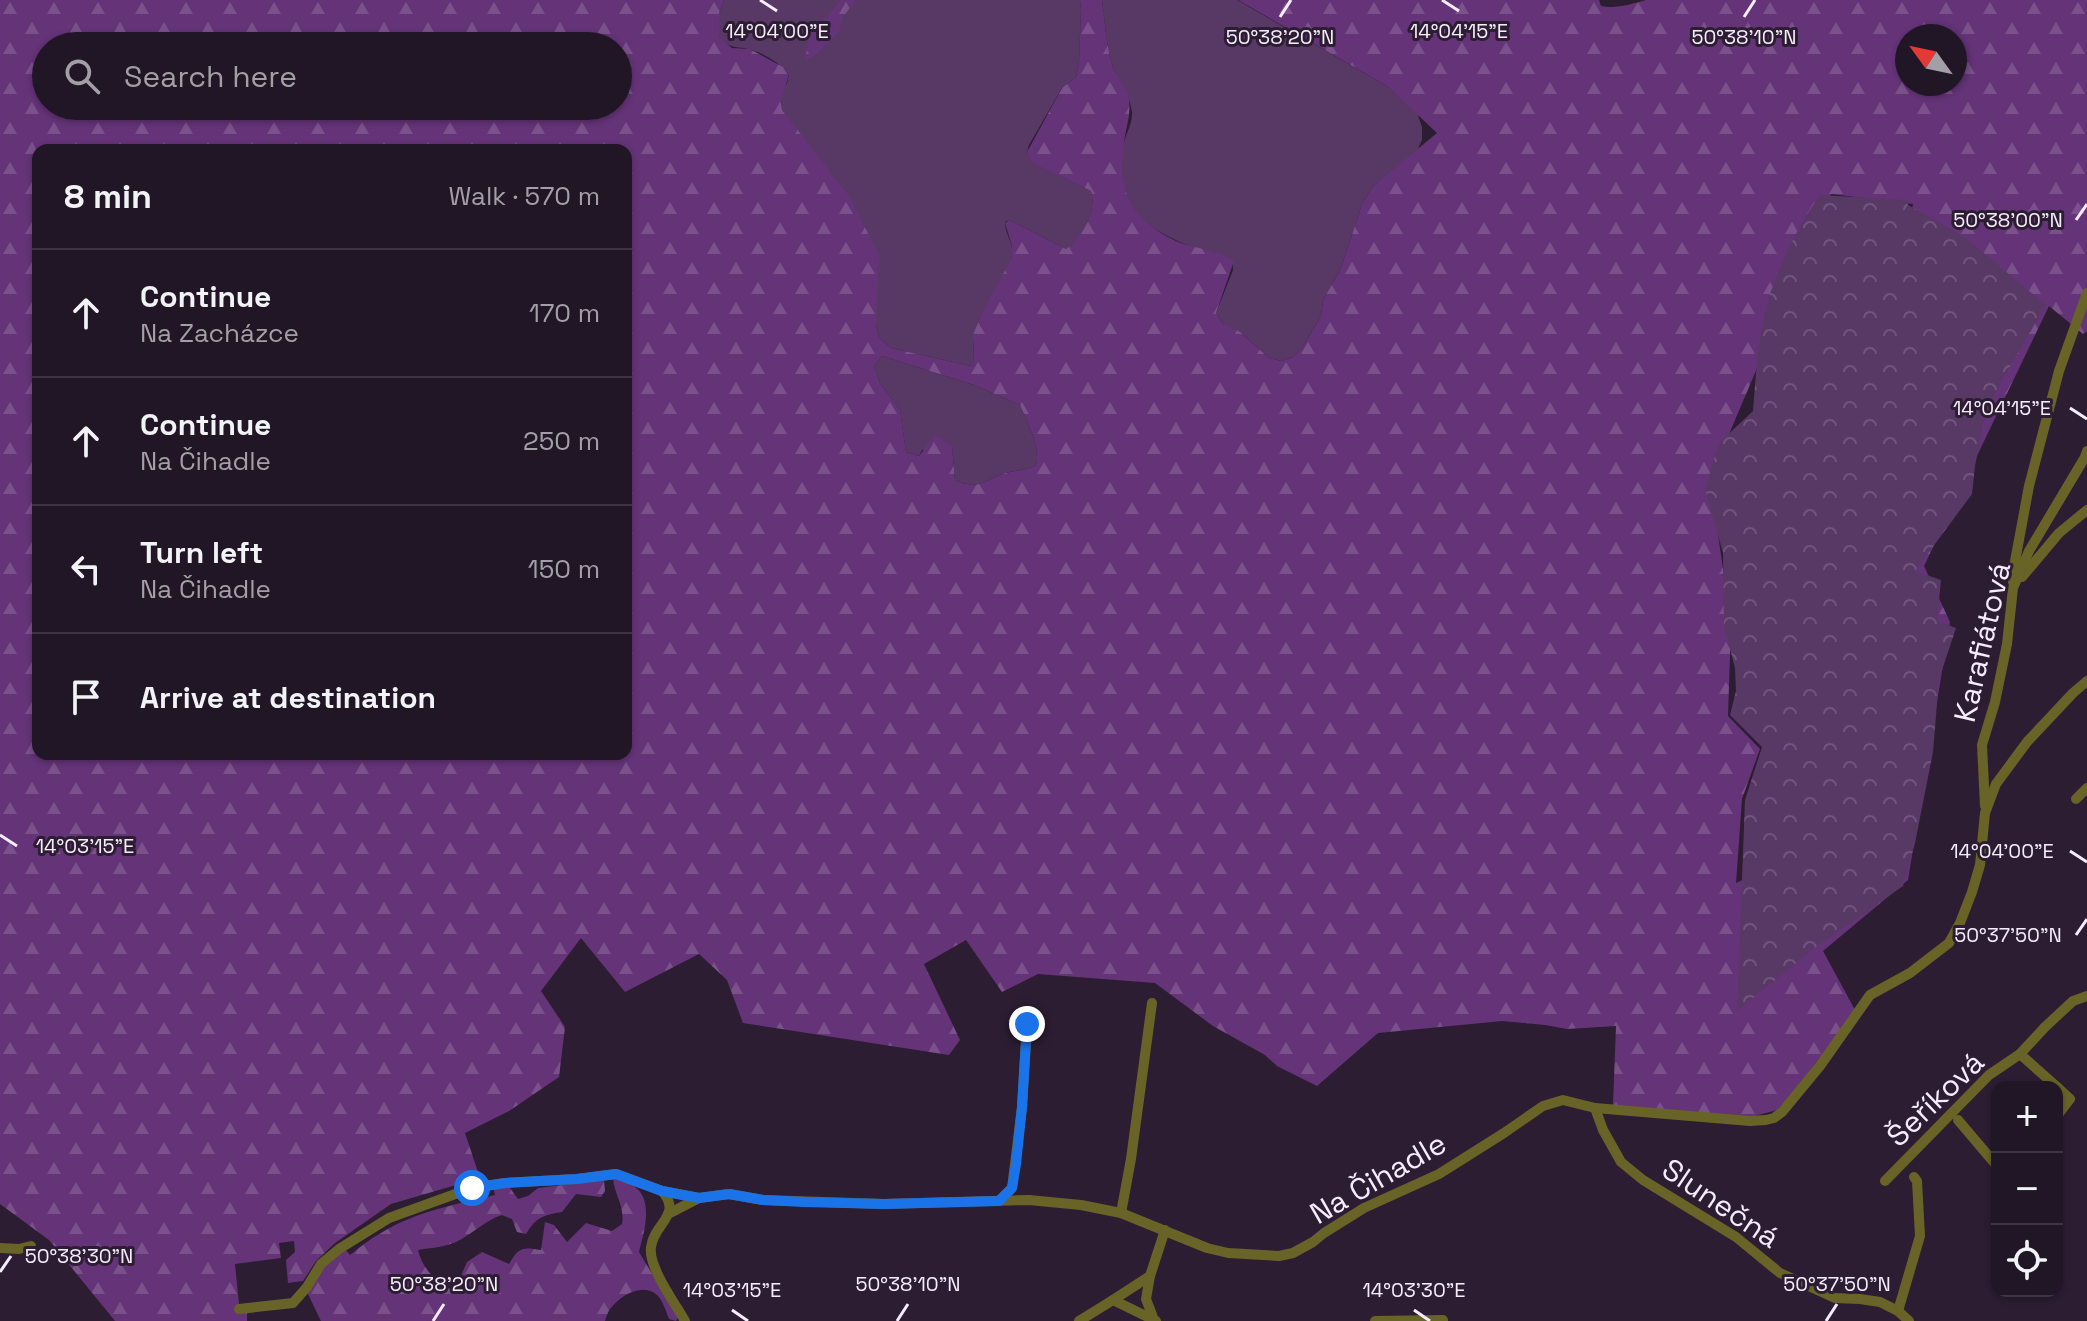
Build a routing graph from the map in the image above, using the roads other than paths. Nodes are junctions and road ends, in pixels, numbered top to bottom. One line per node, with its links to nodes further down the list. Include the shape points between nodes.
1 (2087, 293): 4 (street, via 2059,371 2029,486)
2 (2087, 451): 4 (street, Karafiátová)
3 (2087, 510): 4 (street, via 2059,533)
4 (2013, 588): 8 (street, Karafiátová, via 2007,644 1982,745)
5 (2087, 681): 8 (street, via 2012,759)
6 (2087, 788): 7 (street)
7 (2076, 799)
8 (1985, 813): 15 (street, Na Čihadle, via 1980,865 1949,943 1870,995 1782,1112 1750,1121)
9 (2087, 996): 12 (street, Šeříková, via 2073,1001)
10 (1152, 1003): 24 (street)
11 (1027, 1024): 23 (street, via 1016,1164 1012,1188)
12 (2020, 1054): 13 (street, Šeříková); 20 (street, Šeříková, via 1989,1075)
13 (2050, 1081)
14 (2063, 1093): 16 (street, Šeříková, via 2070,1099)
15 (1595, 1108): 26 (street, Na Čihadle, via 1563,1100 1543,1106 1439,1174 1364,1208 1293,1253 1228,1253); 32 (street, Slunečná, via 1621,1162 1736,1237 1780,1273 1835,1298 1880,1302)
16 (2063, 1108)
17 (1958, 1120): 18 (street, Šeříková)
18 (1991, 1159)
19 (1914, 1177): 32 (street, via 1920,1236)
20 (1885, 1181)
21 (662, 1191): 22 (street, Na Čihadle); 25 (street, via 670,1205); 31 (street, Na Čihadle, via 616,1174 472,1188 389,1218 339,1249 293,1303)
22 (699, 1198): 23 (street, Na Čihadle, via 729,1194 805,1202); 25 (street)
23 (999, 1201): 24 (street, Na Čihadle, via 1066,1203)
24 (1121, 1213): 26 (street, Na Čihadle)
25 (668, 1214): 34 (street, via 651,1246 652,1262)
26 (1165, 1230): 29 (street)
27 (31, 1246): 28 (street)
28 (0, 1248)
29 (1150, 1276): 30 (street); 36 (street, via 1146,1299)
30 (1113, 1300): 35 (street); 36 (street)
31 (239, 1309)
32 (1898, 1311): 38 (street, Slunečná)
33 (1443, 1320): 37 (street)
34 (685, 1321)
35 (1079, 1321)
36 (1155, 1321)
37 (1375, 1321)
38 (1909, 1321)

